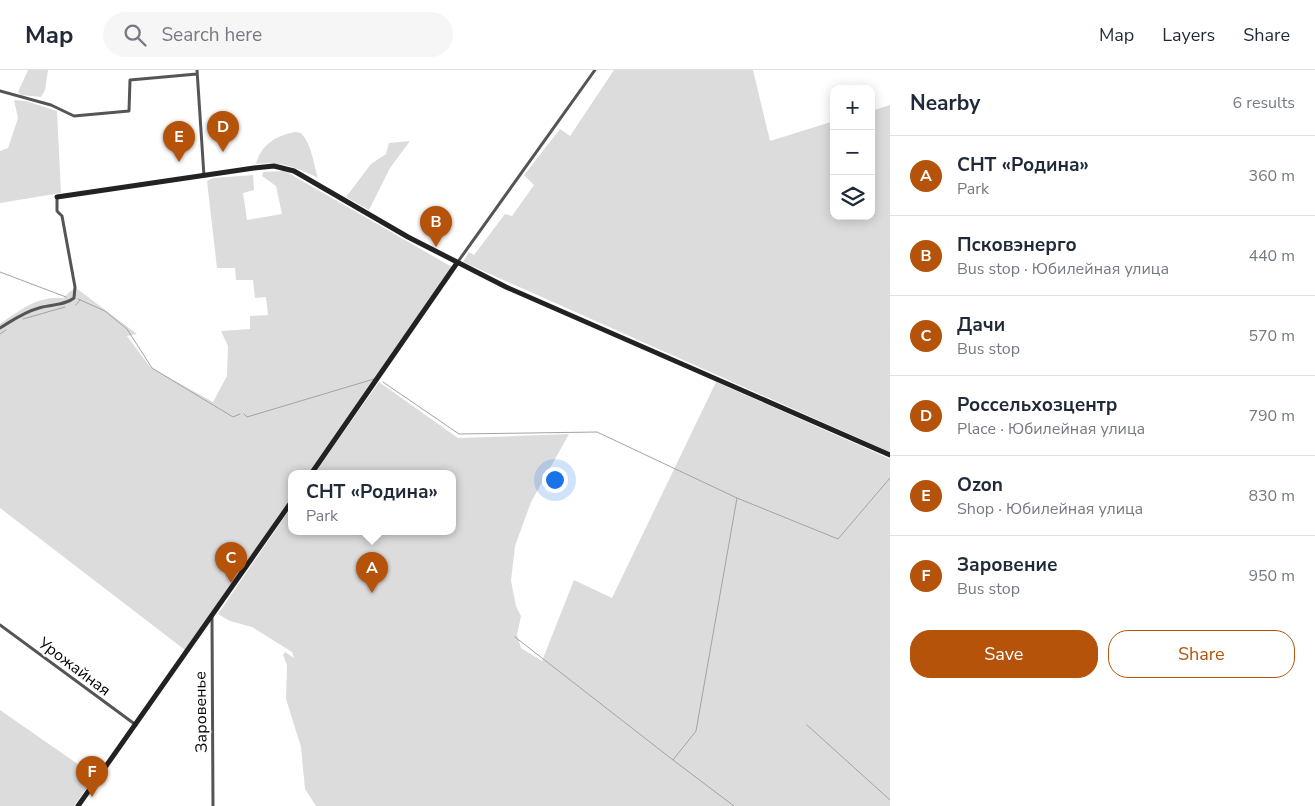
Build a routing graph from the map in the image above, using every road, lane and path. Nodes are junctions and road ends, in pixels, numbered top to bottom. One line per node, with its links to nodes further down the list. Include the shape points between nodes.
1 (594, 70): 6 (street)
2 (197, 72): 3 (street, via 130,80 129,112 74,116 51,105); 4 (street)
3 (0, 91)
4 (204, 176): 5 (street); 6 (street, via 274,166 294,171)
5 (57, 197): 7 (street, via 57,211 62,216 75,287 74,298 22,314)
6 (457, 263): 8 (street); 9 (street)
7 (0, 328)
8 (890, 454)
9 (314, 470)
10 (288, 508): 11 (street)
11 (212, 618): 13 (street); 15 (street, Заровенье)
12 (0, 625): 13 (street, Урожайная)
13 (136, 725): 14 (street)
14 (78, 806)
15 (214, 806)

